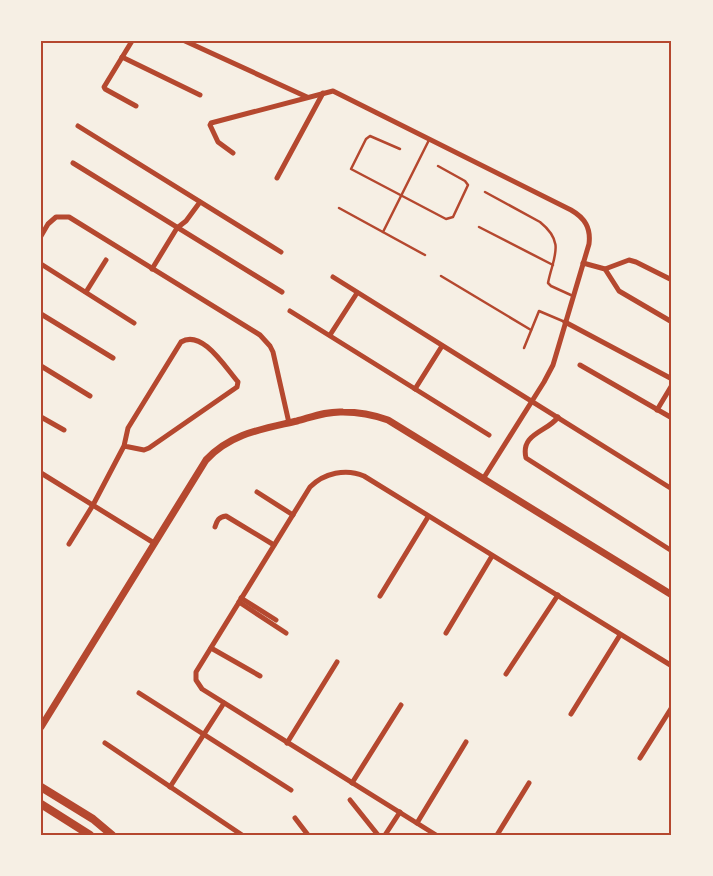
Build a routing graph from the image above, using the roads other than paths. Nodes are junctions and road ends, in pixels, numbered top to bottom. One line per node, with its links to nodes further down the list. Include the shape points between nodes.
1 (132, 41): 3 (street)
2 (185, 41): 6 (street)
3 (122, 57): 5 (street); 7 (street, via 104,88)
4 (323, 93): 6 (street); 9 (street, via 333,91); 14 (street)
5 (200, 94)
6 (307, 98): 11 (street, via 211,123 218,142)
7 (136, 106)
8 (78, 126): 17 (street)
9 (430, 139): 16 (lane); 26 (street, via 577,214 584,220 590,236)
10 (400, 149): 16 (lane, via 370,136 351,169)
11 (233, 153)
12 (73, 163): 20 (street)
13 (438, 166): 16 (lane, via 468,185 453,217 446,219)
14 (277, 178)
15 (485, 192): 28 (lane, via 547,228 556,244)
16 (401, 196): 21 (lane)
17 (200, 202): 20 (street); 23 (street)
18 (339, 208): 21 (lane)
19 (479, 227): 28 (lane)
20 (177, 228): 29 (street); 35 (street)
21 (383, 232): 24 (lane)
22 (41, 236): 29 (street, via 56,217 69,217)
23 (281, 252)
24 (425, 255)
25 (106, 260): 34 (street)
26 (583, 262): 30 (street); 37 (street)
27 (41, 264): 34 (street)
28 (553, 264): 37 (lane, via 549,285)
29 (152, 269): 59 (street, via 265,339 273,352)
30 (605, 269): 33 (street, via 629,260); 41 (street, via 619,291)
31 (442, 276): 43 (lane)
32 (333, 277): 36 (street)
33 (672, 280)
34 (86, 292): 42 (street)
35 (282, 292)
36 (357, 293): 44 (street); 45 (street)
37 (573, 296): 40 (street)
38 (290, 311): 44 (street)
39 (41, 314): 47 (street)
40 (565, 322): 43 (lane, via 540,310); 50 (street); 54 (street, via 553,365)
41 (672, 322)
42 (134, 323)
43 (532, 330): 46 (lane)
44 (330, 336): 52 (street)
45 (442, 346): 52 (street); 54 (street)
46 (524, 348)
47 (113, 358)
48 (580, 365): 55 (street)
49 (41, 366): 53 (street)
50 (672, 379)
51 (672, 385): 55 (street)
52 (415, 389): 61 (street)
53 (90, 396)
54 (532, 402): 57 (street); 64 (street)
55 (657, 410): 58 (street)
56 (41, 417): 60 (street)
57 (558, 417): 65 (street); 74 (street, via 532,437 525,452 526,458)
58 (672, 418)
59 (289, 423): 64 (street, via 342,412 380,417); 71 (street, via 249,432 209,457)
60 (64, 430)
61 (489, 435)
62 (124, 446): 62 (street, via 128,428 181,342 195,340 206,345 238,382 237,388 149,448); 67 (street)
63 (41, 473): 67 (street)
64 (483, 479): 78 (street)
65 (672, 489)
66 (257, 492): 68 (street)
67 (93, 505): 71 (street); 72 (street)
68 (292, 515): 69 (street, via 318,479 347,472 364,476); 73 (street)
69 (428, 517): 75 (street); 77 (street)
70 (214, 527): 73 (street, via 222,516 226,516)
71 (154, 543): 94 (street)
72 (69, 544)
73 (274, 545): 79 (street)
74 (672, 551)
75 (492, 556): 76 (street); 82 (street)
76 (558, 595): 83 (street); 87 (street)
77 (380, 596)
78 (672, 596)
79 (240, 600): 80 (street); 81 (street); 84 (street)
80 (276, 620)
81 (286, 633)
82 (446, 633)
83 (620, 635): 86 (street); 93 (street)
84 (211, 648): 88 (street); 90 (street, via 196,672 196,680 202,689)
85 (337, 662): 98 (street)
86 (672, 666)
87 (506, 674)
88 (260, 676)
89 (139, 693): 95 (street)
90 (224, 702): 95 (street); 98 (street)
91 (401, 705): 100 (street)
92 (672, 706): 99 (street)
93 (571, 714)
94 (41, 727)
95 (204, 734): 102 (street); 104 (street)
96 (466, 742): 109 (street)
97 (105, 743): 102 (street)
98 (287, 743): 100 (street)
99 (640, 758)
100 (352, 783): 107 (street)
101 (529, 783): 117 (street)
102 (170, 786): 112 (street)
103 (41, 787): 111 (main road, via 93,819)
104 (291, 790)
105 (350, 800): 114 (street)
106 (41, 804): 110 (main road)
107 (400, 812): 109 (street); 115 (street)
108 (294, 818): 113 (street)
109 (417, 823): 116 (street)
110 (90, 835)
111 (112, 835)
112 (242, 835)
113 (308, 835)
114 (378, 835)
115 (385, 835)
116 (436, 835)
117 (498, 835)

